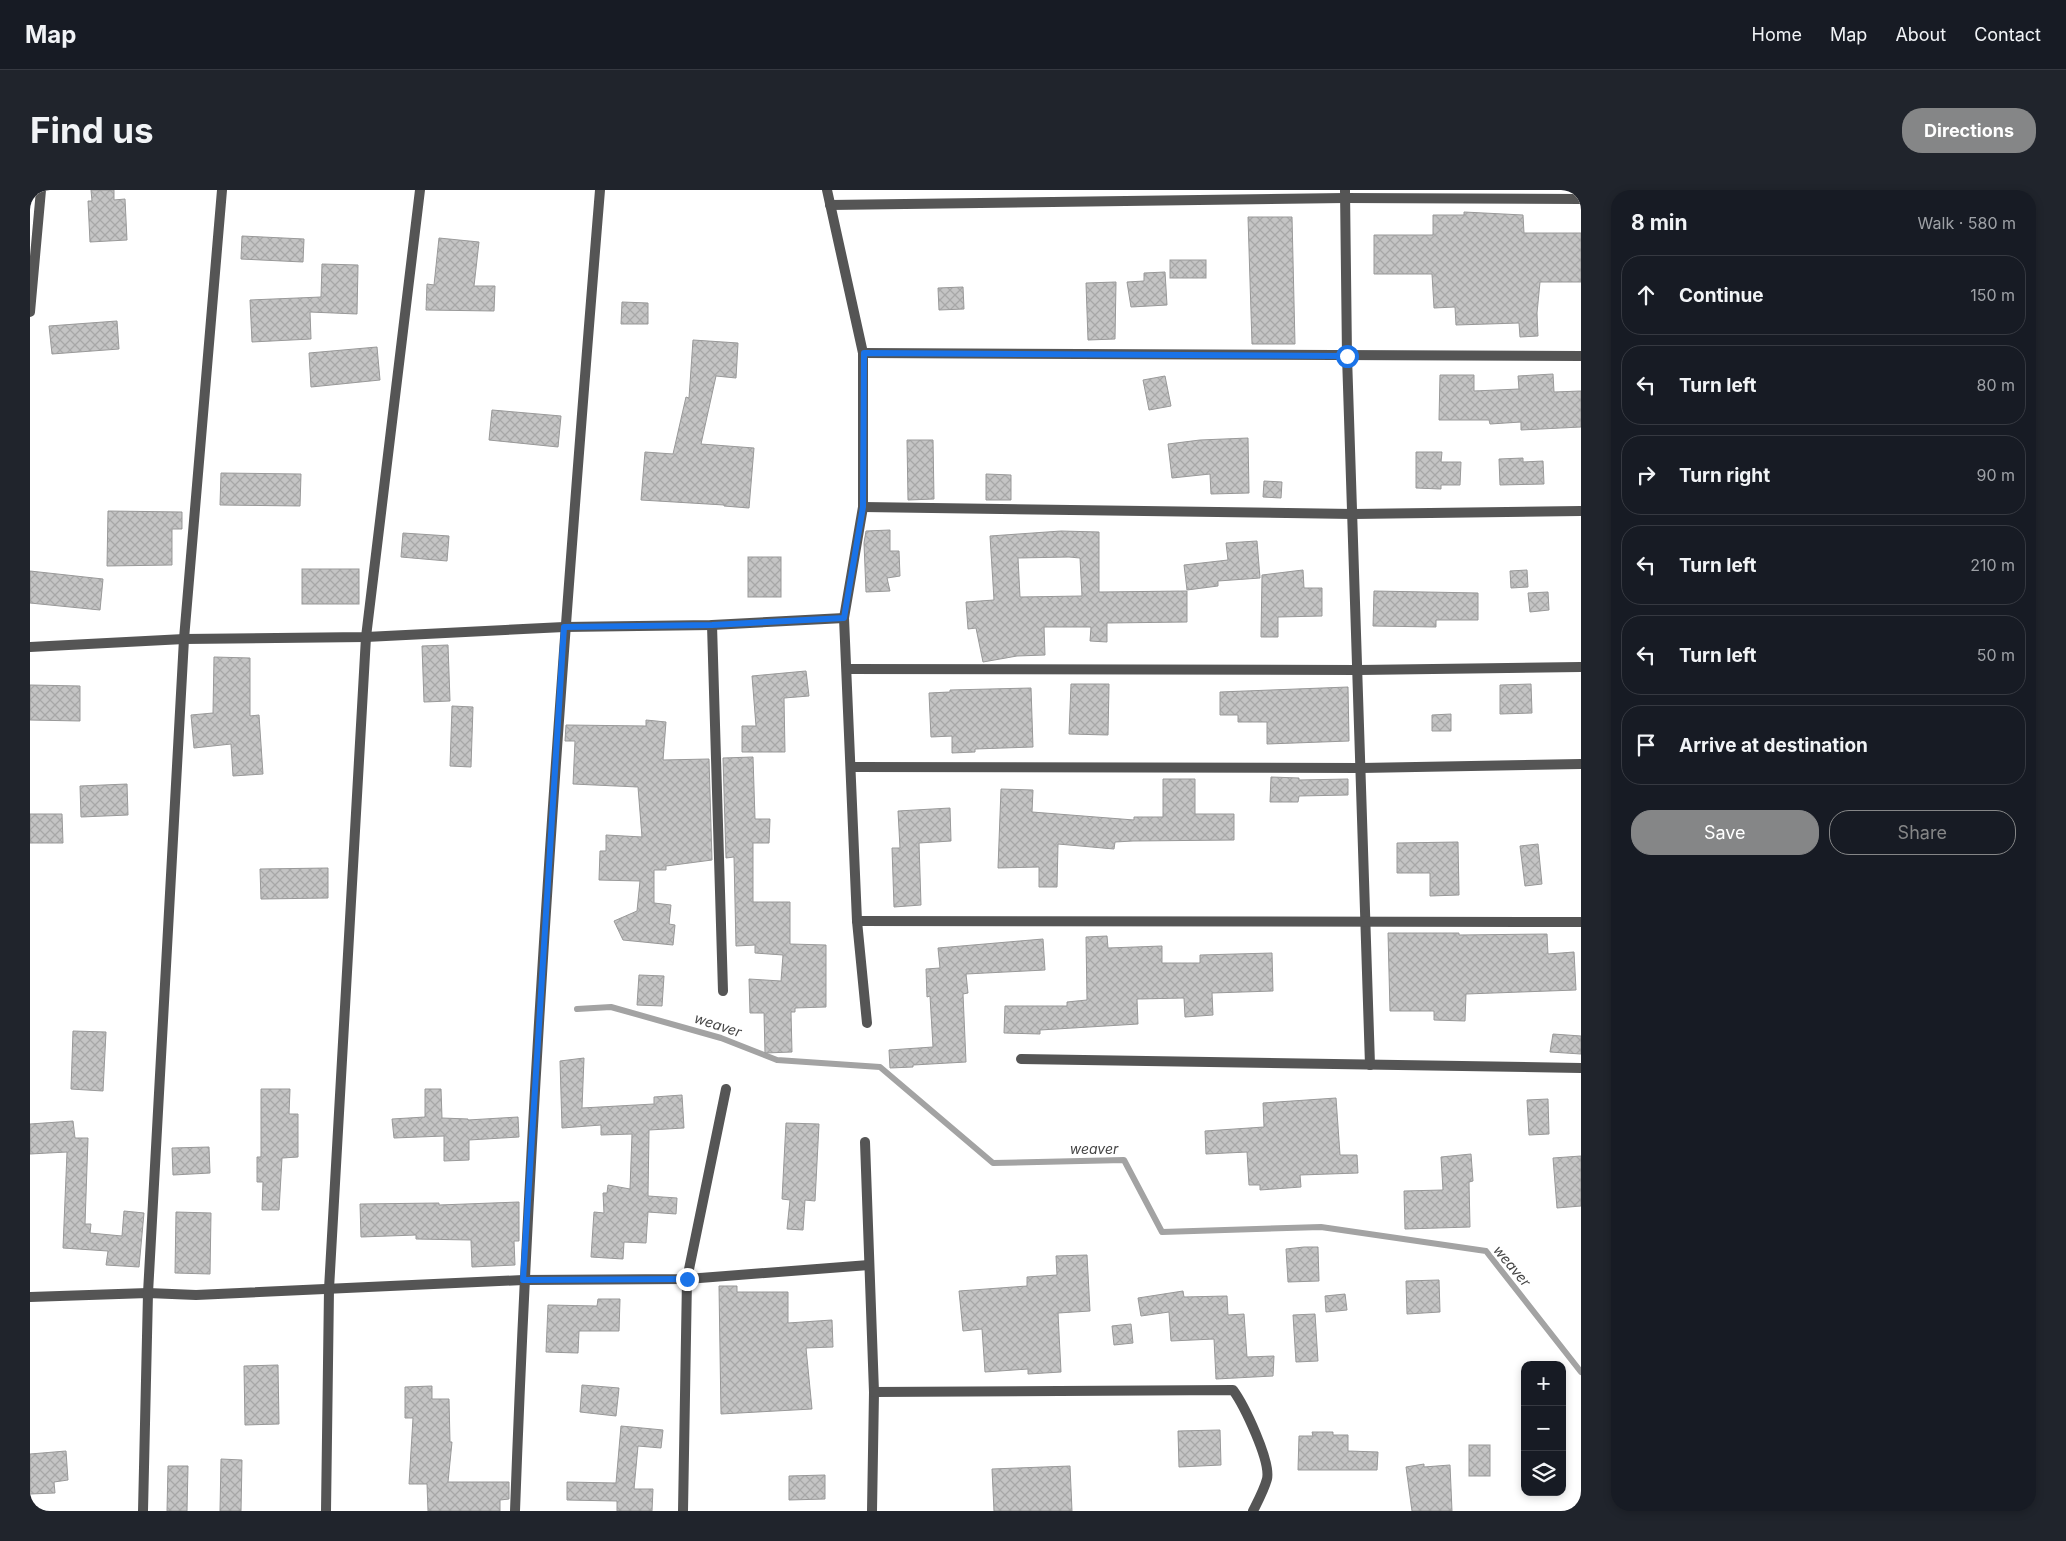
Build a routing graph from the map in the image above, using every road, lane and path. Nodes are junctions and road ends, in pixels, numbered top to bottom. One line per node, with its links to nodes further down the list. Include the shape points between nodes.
1 (41, 190): 9 (street)
2 (222, 190): 20 (street)
3 (420, 190): 19 (street)
4 (600, 190): 18 (street)
5 (827, 190): 8 (street)
6 (1345, 194): 7 (street); 8 (street); 11 (street)
7 (1581, 199)
8 (830, 205): 10 (street)
9 (30, 312)
10 (864, 353): 11 (street); 13 (street)
11 (1347, 356): 12 (street); 15 (street)
12 (1581, 356)
13 (863, 507): 15 (street); 16 (street)
14 (1581, 511): 15 (street)
15 (1353, 514): 24 (street)
16 (844, 618): 17 (street); 23 (street)
17 (712, 625): 18 (street); 31 (street)
18 (564, 627): 19 (street); 40 (street)
19 (366, 637): 20 (street); 41 (street)
20 (184, 639): 21 (street); 42 (street)
21 (30, 648)
22 (1581, 667): 24 (street)
23 (847, 669): 24 (street); 26 (street)
24 (1359, 670): 27 (street)
25 (1581, 764): 27 (street)
26 (851, 767): 27 (street); 28 (street)
27 (1361, 768): 29 (street)
28 (856, 921): 29 (street); 32 (street)
29 (1364, 921): 30 (street); 34 (street)
30 (1581, 922)
31 (723, 991)
32 (867, 1023)
33 (1021, 1059): 34 (street)
34 (1370, 1065): 35 (street)
35 (1581, 1068)
36 (726, 1089): 39 (street)
37 (865, 1142): 38 (street)
38 (869, 1265): 39 (street); 44 (street)
39 (687, 1279): 40 (street); 48 (street)
40 (523, 1280): 41 (street); 47 (street)
41 (329, 1289): 42 (street, via 196,1295); 46 (street)
42 (148, 1293): 43 (street); 45 (street)
43 (30, 1297)
44 (874, 1392): 49 (street); 50 (street, via 1233,1390 1245,1407 1268,1477)
45 (143, 1511)
46 (326, 1511)
47 (515, 1511)
48 (682, 1511)
49 (872, 1511)
50 (1253, 1511)

